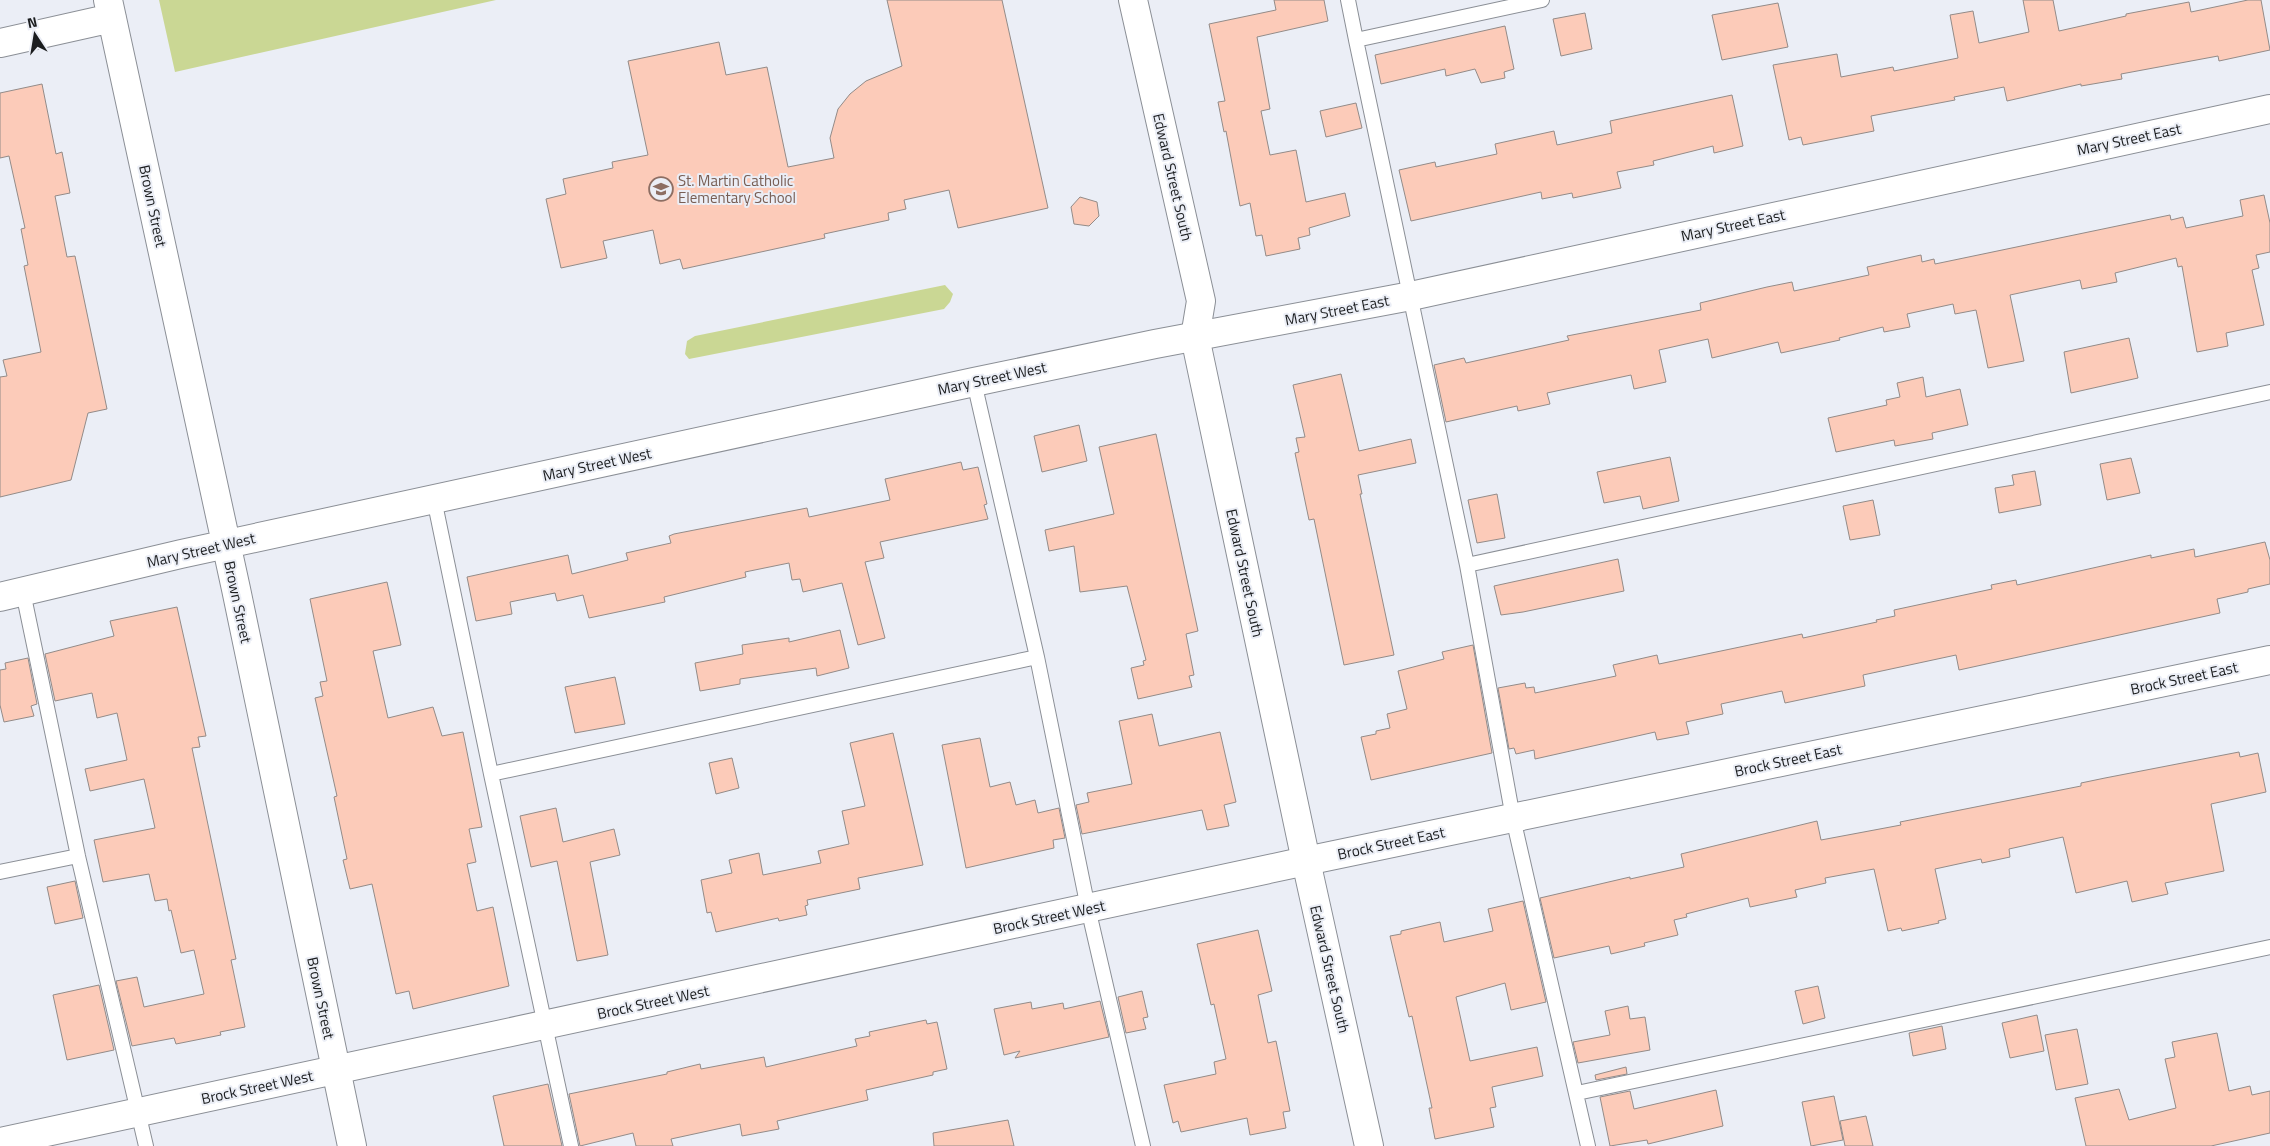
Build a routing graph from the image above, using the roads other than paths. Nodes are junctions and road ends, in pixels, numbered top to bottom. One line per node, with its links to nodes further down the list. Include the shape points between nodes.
1 (1133, 0): 9 (street, Edward Street South, via 1201,300)
2 (1348, 0): 5 (lane)
3 (1542, 0): 5 (lane)
4 (110, 9): 6 (street); 13 (street, Brown Street)
5 (1356, 40): 8 (lane)
6 (0, 43)
7 (2270, 109): 8 (street, Mary Street East)
8 (1410, 296): 9 (street, Mary Street East); 14 (lane)
9 (1195, 337): 10 (street, Mary Street West); 21 (street, Edward Street South)
10 (974, 382): 12 (street, Mary Street West); 16 (lane)
11 (2270, 392): 14 (lane)
12 (434, 498): 13 (street, Mary Street West); 18 (lane)
13 (226, 544): 15 (street, Mary Street West); 26 (street, Brown Street)
14 (1467, 565): 19 (lane)
15 (12, 595): 20 (lane)
16 (1037, 657): 18 (lane); 23 (lane)
17 (2270, 660): 19 (street, Brock Street East)
18 (491, 774): 25 (lane)
19 (1513, 818): 21 (street, Brock Street East); 27 (lane)
20 (78, 856): 22 (lane); 28 (lane)
21 (1306, 861): 23 (street, Brock Street West); 34 (street, Edward Street South)
22 (0, 872)
23 (1088, 908): 25 (street, Brock Street West); 33 (lane)
24 (2270, 947): 27 (lane)
25 (544, 1026): 26 (street, Brock Street West); 32 (lane)
26 (336, 1070): 28 (street, Brock Street West); 31 (street, Brown Street)
27 (1577, 1093): 35 (lane)
28 (139, 1112): 29 (street, Brock Street West); 30 (lane)
29 (0, 1142)
30 (146, 1146)
31 (352, 1146)
32 (571, 1146)
33 (1143, 1146)
34 (1369, 1146)
35 (1588, 1146)

